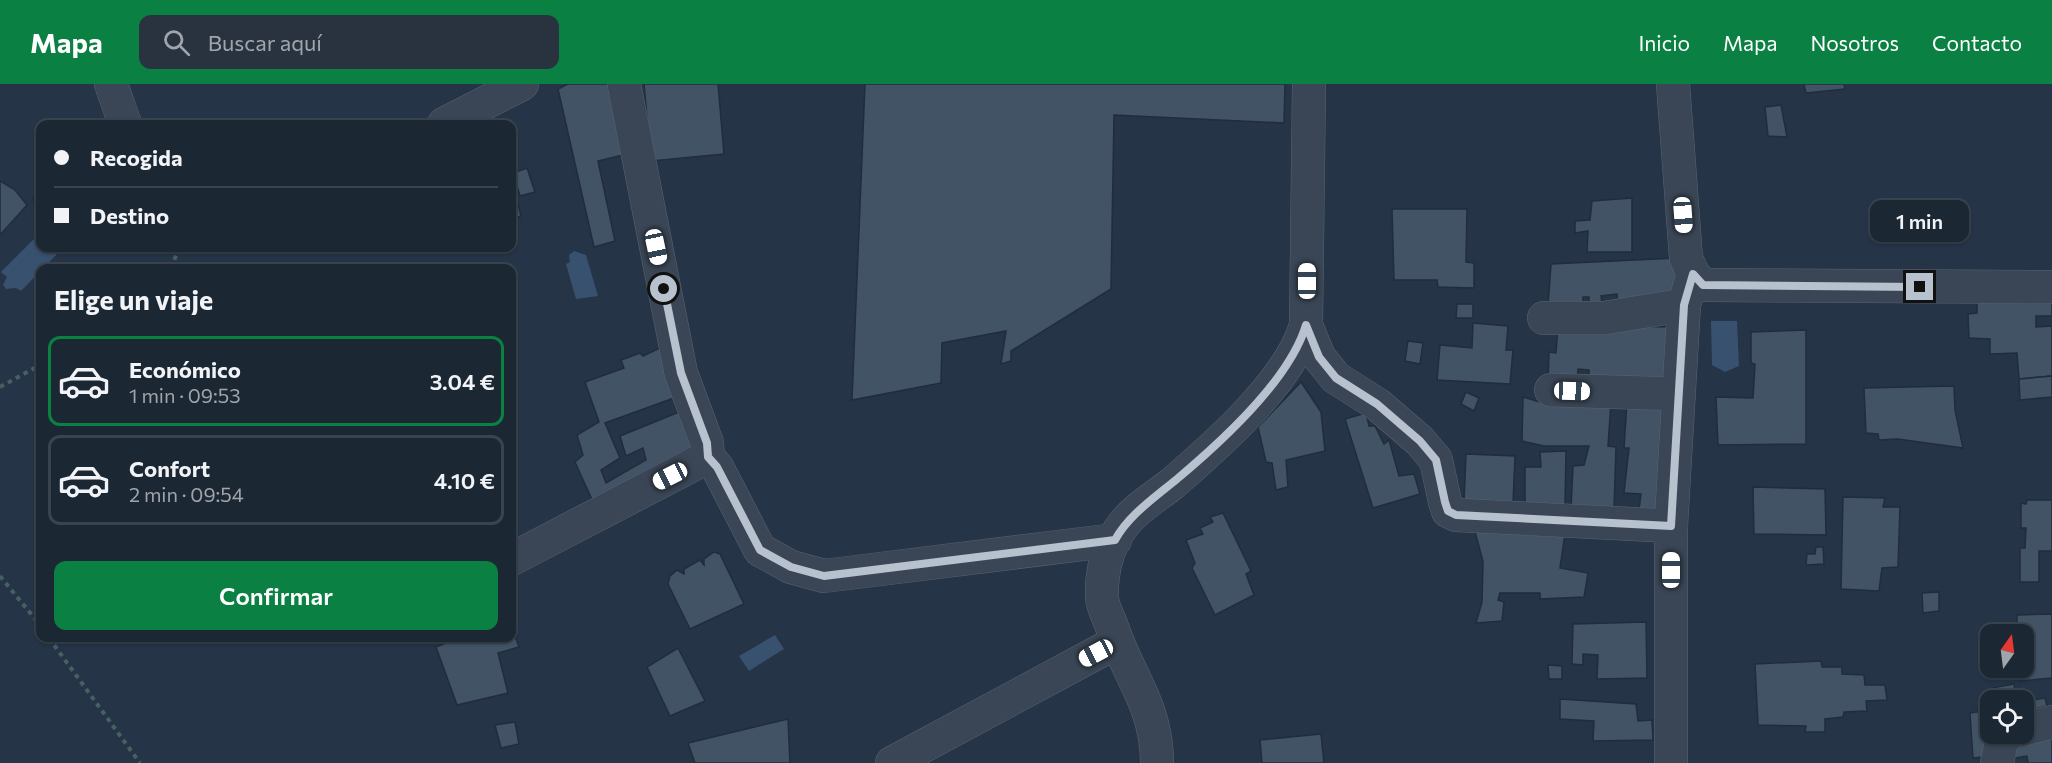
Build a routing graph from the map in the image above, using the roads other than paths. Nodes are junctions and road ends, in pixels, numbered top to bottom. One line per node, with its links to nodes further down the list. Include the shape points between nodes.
1 (111, 84): 6 (street)
2 (522, 84): 7 (street)
3 (624, 84): 14 (street, via 681,373 707,443)
4 (1308, 84): 11 (street)
5 (1673, 84): 9 (street)
6 (124, 120)
7 (452, 120)
8 (2052, 287): 9 (street, via 1703,285)
9 (1688, 290): 10 (street, via 1604,318); 13 (street)
10 (1544, 318)
11 (1306, 325): 15 (street, via 1319,357 1336,378 1377,404 1431,453 1448,511 1456,515); 16 (street, via 1300,345 1272,387 1188,470 1124,524)
12 (1551, 390): 13 (street)
13 (1679, 394): 15 (street)
14 (708, 457): 16 (street, via 760,550 791,567 824,576); 17 (street)
15 (1671, 526): 24 (street)
16 (1115, 540): 18 (street, via 1106,556 1102,598)
17 (516, 557)
18 (1117, 642): 22 (street); 23 (street, via 1148,705 1157,739)
19 (2052, 722): 20 (street)
20 (2034, 726)
21 (2001, 744): 25 (street)
22 (892, 763)
23 (1157, 763)
24 (1671, 763)
25 (1996, 763)

